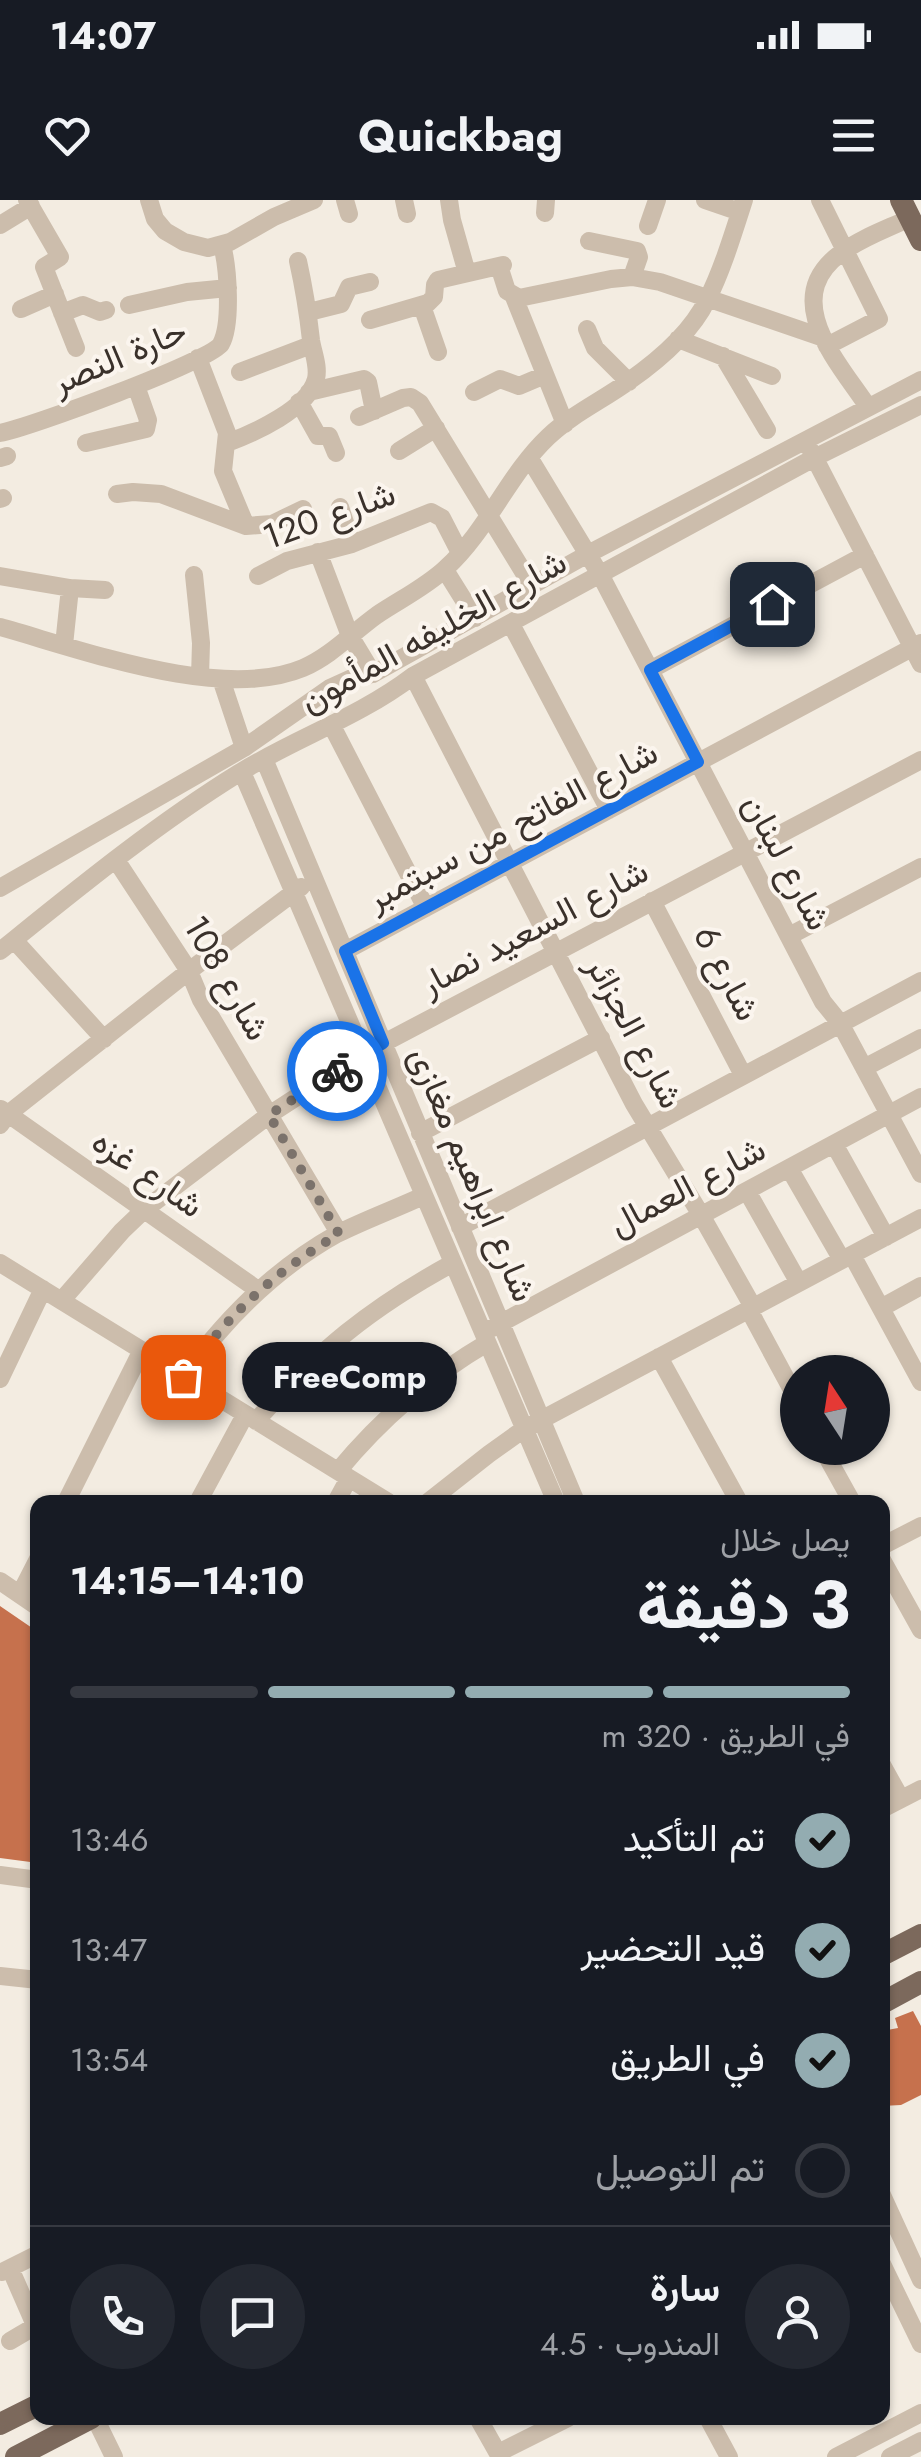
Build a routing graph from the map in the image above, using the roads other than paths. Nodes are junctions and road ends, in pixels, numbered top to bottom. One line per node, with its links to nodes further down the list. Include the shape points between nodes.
1 (150, 200): 14 (street, via 155,220 174,238)
2 (314, 200): 14 (street)
3 (449, 200): 17 (street)
4 (657, 200): 11 (street)
5 (705, 200): 8 (street)
6 (820, 200): 15 (street)
7 (29, 202): 10 (street); 21 (street, via 60,257 44,266)
8 (742, 206): 23 (street)
9 (906, 209): 12 (main road); 15 (street)
10 (0, 225)
11 (648, 226)
12 (921, 240)
13 (589, 241): 18 (street, via 637,252)
14 (222, 245): 20 (street, حارة النصر)
15 (846, 250): 33 (street, via 816,288 814,313); 33 (street, via 880,319)
16 (298, 261): 28 (street)
17 (467, 273): 22 (street, via 501,265); 25 (street, via 438,280 434,297)
18 (632, 277): 22 (street); 23 (street)
19 (370, 282): 28 (street, via 349,288 341,304)
20 (228, 288): 24 (street); 38 (street, حارة النصر, via 220,347)
21 (55, 294): 26 (street); 29 (street)
22 (514, 297): 40 (street)
23 (707, 300): 32 (street); 33 (street)
24 (129, 305)
25 (422, 306): 30 (street); 36 (street)
26 (21, 309)
27 (106, 310): 29 (street, via 84,305)
28 (309, 312): 34 (street)
29 (62, 313): 35 (street)
30 (370, 320)
31 (586, 329): 43 (street)
32 (678, 339): 37 (street); 43 (street)
33 (824, 342): 47 (street)
34 (312, 345): 39 (street); 46 (street, via 317,371)
35 (76, 348)
36 (438, 352)
37 (723, 356): 41 (street); 51 (street)
38 (198, 358): 44 (street, حارة النصر); 55 (street)
39 (240, 372)
40 (545, 375): 45 (street, via 519,386 500,379); 49 (street)
41 (772, 376)
42 (921, 380): 47 (street, شارع الخليفه المأمون)
43 (628, 382): 49 (street)
44 (136, 386): 52 (street, حارة النصر); 54 (street, via 146,429)
45 (474, 392)
46 (304, 397): 50 (street, via 364,379 367,414 414,398); 55 (street, via 273,422); 57 (street, via 318,436 330,436)
47 (868, 407): 53 (street, شارع الخليفه المأمون)
48 (920, 407): 58 (street, شارع الخليفه المأمون)
49 (565, 424): 59 (street)
50 (436, 428): 56 (street); 63 (street)
51 (767, 430)
52 (0, 433)
53 (805, 440): 58 (street); 68 (street, شارع الخليفه المأمون)
54 (86, 443)
55 (227, 443): 64 (street, via 223,470)
56 (399, 451)
57 (336, 452)
58 (814, 458): 69 (street); 74 (street, شارع الخليفه المأمون)
59 (530, 459): 63 (street); 68 (street, شارع لبنان)
60 (117, 494): 64 (street, via 161,494)
61 (340, 506): 65 (street)
62 (303, 510): 64 (street, via 272,524)
63 (489, 514): 67 (street); 75 (street)
64 (246, 526)
65 (352, 544): 66 (street, شارع 120); 67 (street, شارع 120, via 431,512 442,518)
66 (318, 552): 73 (street, شارع 120); 81 (street)
67 (460, 553): 70 (street)
68 (588, 554): 74 (street, شارع لبنان); 75 (street, شارع الخليفه المأمون)
69 (864, 555): 83 (street); 84 (street)
70 (445, 570): 78 (street); 81 (street)
71 (194, 574): 86 (street)
72 (0, 576): 76 (street)
73 (258, 576)
74 (601, 576): 79 (street, شارع الخليفه المأمون); 84 (street, شارع لبنان)
75 (532, 586): 78 (street, شارع الخليفه المأمون)
76 (70, 588): 77 (street); 82 (street)
77 (105, 590)
78 (474, 618): 85 (street, شارع الخليفه المأمون)
79 (511, 624): 87 (street, شارع الخليفه المأمون); 97 (street)
80 (0, 627): 82 (street)
81 (350, 636): 85 (street); 88 (street, via 290,672)
82 (64, 645): 86 (street)
83 (918, 651): 95 (street, شارع الفاتح من سبتمبر)
84 (650, 670): 95 (street, شارع لبنان)
85 (374, 674): 89 (street, شارع الخليفه المأمون)
86 (200, 676): 88 (street)
87 (412, 676): 90 (street, شارع الخليفه المأمون); 100 (street, شارع الجزائر)
88 (220, 679): 92 (street)
89 (330, 688): 90 (street, via 350,695); 92 (street, شارع الخليفه المأمون)
90 (352, 715): 91 (street, شارع الخليفه المأمون)
91 (332, 726): 93 (street, شارع الخليفه المأمون); 106 (street)
92 (244, 748): 103 (street, شارع الخليفه المأمون)
93 (264, 759): 96 (street, شارع الخليفه المأمون); 102 (street, شارع ابراهيم مغازى)
94 (921, 760): 98 (street, شارع السعيد نصار)
95 (698, 762): 97 (street, شارع الفاتح من سبتمبر); 98 (street, شارع لبنان)
96 (242, 772): 99 (street, شارع الخليفه المأمون); 104 (street, شارع ابراهيم مغازى)
97 (609, 810): 100 (street, شارع الفاتح من سبتمبر)
98 (744, 852): 105 (street, شارع السعيد نصار); 107 (street, شارع لبنان)
99 (116, 860): 108 (street, شارع الخليفه المأمون); 111 (street, شارع 108)
100 (510, 863): 106 (street, شارع الفاتح من سبتمبر); 110 (street, شارع الجزائر)
101 (921, 867): 107 (street)
102 (313, 877): 104 (street); 109 (street, شارع ابراهيم مغازى)
103 (0, 888)
104 (294, 892): 111 (street); 118 (street, شارع ابراهيم مغازى)
105 (652, 901): 110 (street, شارع السعيد نصار); 120 (street, شارع 6)
106 (426, 908): 109 (street, شارع الفاتح من سبتمبر)
107 (788, 936): 113 (street, شارع لبنان)
108 (7, 945): 114 (street)
109 (345, 951): 117 (street, شارع ابراهيم مغازى)
110 (556, 952): 115 (street, شارع الجزائر); 117 (street, شارع السعيد نصار)
111 (189, 971): 114 (street); 123 (street, شارع 108)
112 (921, 982): 113 (street)
113 (840, 1023): 119 (street, شارع لبنان); 120 (street)
114 (104, 1038): 124 (street)
115 (600, 1038): 125 (street, شارع الجزائر); 126 (street)
116 (921, 1038): 119 (street)
117 (383, 1043): 118 (street, شارع السعيد نصار); 126 (street, شارع ابراهيم مغازى)
118 (363, 1054): 123 (street, شارع السعيد نصار); 132 (street, شارع ابراهيم مغازى)
119 (864, 1068): 122 (street, شارع لبنان)
120 (744, 1075): 125 (street)
121 (921, 1097): 122 (street, شارع العمال)
122 (889, 1114): 127 (street, شارع العمال); 128 (street, شارع لبنان)
123 (269, 1115): 133 (street, شارع السعيد نصار); 137 (street, شارع 108)
124 (3, 1116): 133 (street, شارع غزه)
125 (648, 1126): 134 (street, شارع الجزائر); 136 (street)
126 (420, 1133): 136 (street, شارع ابراهيم مغازى)
127 (834, 1144): 129 (street, شارع العمال); 138 (street)
128 (916, 1154): 130 (street, شارع لبنان)
129 (789, 1168): 131 (street, شارع العمال); 139 (street)
130 (921, 1174)
131 (747, 1191): 134 (street, شارع العمال); 142 (street)
132 (423, 1196): 137 (street); 141 (street, شارع ابراهيم مغازى)
133 (144, 1210): 145 (street, شارع غزه); 146 (street, شارع السعيد نصار)
134 (701, 1215): 147 (street, شارع الجزائر); 149 (street, شارع العمال)
135 (921, 1218): 138 (street)
136 (460, 1227): 149 (street, شارع ابراهيم مغازى)
137 (339, 1234): 145 (street)
138 (886, 1236): 139 (street)
139 (847, 1257): 142 (street); 148 (street)
140 (0, 1262): 144 (street)
141 (453, 1263): 149 (street, شارع ابراهيم مغازى); 157 (street, via 326,1348)
142 (799, 1283): 147 (street)
143 (921, 1286): 148 (street)
144 (43, 1289): 146 (street); 155 (street)
145 (258, 1290): 154 (street)
146 (62, 1300): 151 (street)
147 (751, 1308): 152 (street); 153 (street, شارع الجزائر)
148 (881, 1308): 150 (street)
149 (490, 1333): 158 (street, شارع ابراهيم مغازى); 160 (street, شارع العمال, via 364,1440)
150 (912, 1345): 156 (street)
151 (142, 1350): 154 (street); 161 (street)
152 (659, 1357): 158 (street); 168 (street)
153 (780, 1365)
154 (183, 1377): 157 (street)
155 (0, 1379)
156 (921, 1382)
157 (251, 1418): 160 (street); 162 (street)
158 (532, 1424): 165 (street); 166 (street, شارع ابراهيم مغازى); 167 (street, شارع ابراهيم مغازى)
159 (831, 1465): 169 (street)
160 (343, 1475): 163 (street, شارع العمال); 164 (street)
161 (70, 1495)
162 (202, 1495)
163 (338, 1495)
164 (376, 1495)
165 (437, 1495)
166 (554, 1495)
167 (572, 1495)
168 (734, 1495)
169 (848, 1495)
170 (921, 1526): 171 (street)
171 (890, 1542)
172 (890, 1574): 177 (street)
173 (30, 1575): 175 (street)
174 (0, 1580): 175 (street)
175 (20, 1594): 176 (street)
176 (30, 1601)
177 (921, 1630)
178 (890, 1779): 180 (street)
179 (921, 1789): 180 (street)
180 (901, 1799): 181 (street)
181 (890, 1805)
182 (0, 1875): 183 (street)
183 (30, 1879)
184 (921, 1935): 185 (main road)
185 (890, 1951)
186 (0, 1976): 187 (street)
187 (30, 1979)
188 (921, 1982): 189 (main road)
189 (890, 1998)
190 (890, 2212): 194 (street)
191 (30, 2258): 192 (street)
192 (5, 2271): 195 (street)
193 (890, 2280): 198 (street)
194 (921, 2280)
195 (30, 2312)
196 (30, 2329): 197 (street)
197 (10, 2341)
198 (921, 2344)
199 (30, 2408): 201 (main road)
200 (921, 2412): 212 (street)
201 (3, 2416)
202 (79, 2425): 209 (main road)
203 (97, 2425): 210 (street)
204 (482, 2425): 208 (street)
205 (555, 2425): 208 (street)
206 (712, 2425): 211 (street)
207 (921, 2441): 213 (street)
208 (499, 2455)
209 (16, 2457)
210 (114, 2457)
211 (729, 2457)
212 (836, 2457)
213 (890, 2457)

